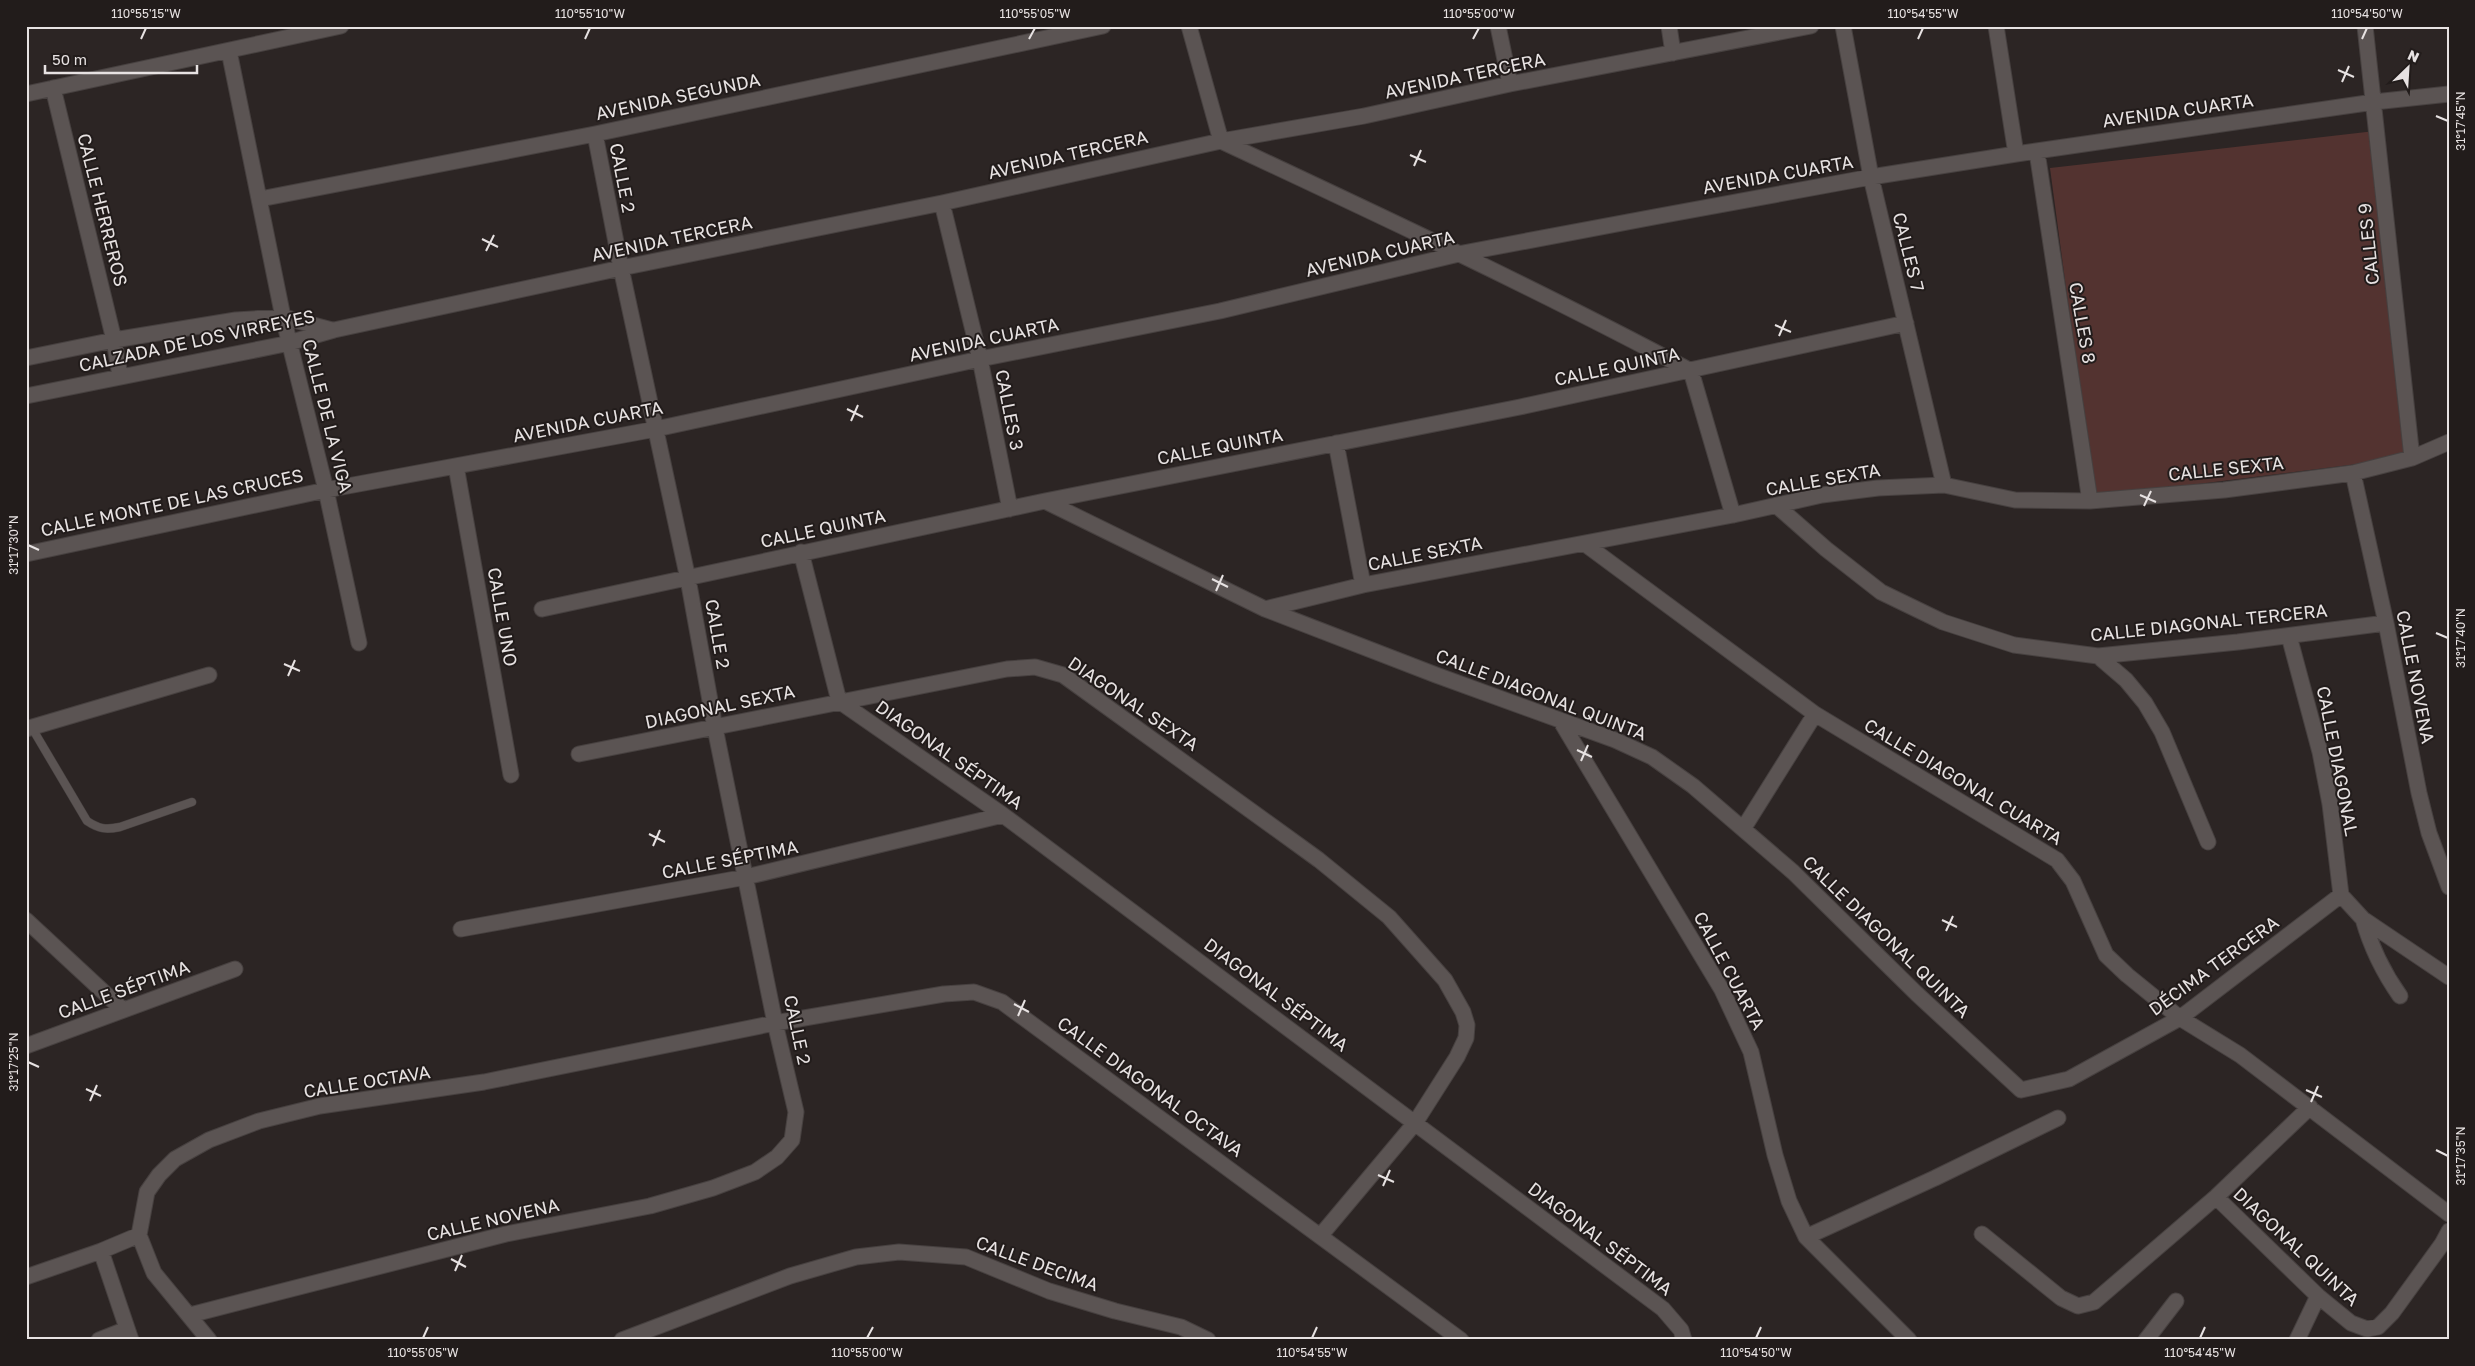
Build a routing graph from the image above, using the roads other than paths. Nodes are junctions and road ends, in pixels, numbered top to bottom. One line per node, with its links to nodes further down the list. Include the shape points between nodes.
1 (341, 26): 10 (street)
2 (1103, 26): 17 (street, AVENIDA SEGUNDA)
3 (1189, 26): 18 (street)
4 (1498, 26): 12 (street)
5 (1669, 26): 11 (street)
6 (1812, 26): 11 (street, AVENIDA TERCERA)
7 (1843, 26): 21 (street, CALLES 7)
8 (1996, 26): 20 (street)
9 (2365, 26): 16 (street, CALLES 9)
10 (230, 51): 13 (street); 22 (street, CALLE DE LA VIGA)
11 (1673, 53): 12 (street, AVENIDA TERCERA)
12 (1510, 84): 18 (street, AVENIDA TERCERA, via 1364,116)
13 (53, 88): 14 (street); 29 (street, CALLE HERREROS)
14 (26, 94)
15 (2449, 94): 16 (street, AVENIDA CUARTA)
16 (2374, 102): 19 (street, AVENIDA CUARTA); 39 (street, CALLES 9)
17 (595, 134): 22 (street, AVENIDA SEGUNDA); 25 (street, CALLE 2)
18 (1221, 141): 23 (street, AVENIDA TERCERA); 24 (street)
19 (2036, 152): 20 (street, AVENIDA CUARTA); 45 (street, CALLES 8)
20 (2016, 154): 21 (street, AVENIDA CUARTA)
21 (1870, 177): 24 (street, AVENIDA CUARTA); 27 (street, CALLES 7)
22 (260, 198): 26 (street, CALLE DE LA VIGA)
23 (942, 203): 25 (street, AVENIDA TERCERA); 32 (street, CALLES 3)
24 (1462, 253): 32 (street, AVENIDA CUARTA, via 1220,311); 33 (street)
25 (620, 268): 28 (street, AVENIDA TERCERA); 36 (street, CALLE 2)
26 (283, 317): 28 (street, CALZADA DE LOS VIRREYES); 29 (street, CALZADA DE LOS VIRREYES, via 236,320); 30 (street, CALLE DE LA VIGA)
27 (1906, 323): 33 (street, CALLE QUINTA); 42 (street, CALLES 7)
28 (334, 330): 30 (street, CALZADA DE LOS VIRREYES)
29 (114, 340): 31 (street, CALZADA DE LOS VIRREYES); 34 (street, CALLE HERREROS)
30 (291, 343): 34 (street, CALZADA DE LOS VIRREYES); 43 (street, CALLE DE LA VIGA)
31 (26, 358)
32 (980, 359): 36 (street, AVENIDA CUARTA); 47 (street, CALLES 3)
33 (1692, 371): 38 (street, CALLE QUINTA); 48 (street)
34 (120, 376): 35 (street, CALZADA DE LOS VIRREYES)
35 (26, 396)
36 (656, 429): 40 (street, AVENIDA CUARTA); 52 (street, CALLE 2)
37 (2449, 442): 39 (street, CALLE SEXTA)
38 (1336, 443): 44 (street, CALLE QUINTA); 53 (street)
39 (2412, 458): 41 (street, CALLE SEXTA)
40 (456, 466): 43 (street, AVENIDA CUARTA); 67 (street, CALLE UNO)
41 (2353, 473): 45 (street, CALLE SEXTA, via 2224,490); 56 (street, CALLE NOVENA)
42 (1944, 486): 45 (street, CALLE SEXTA, via 2015,500); 46 (street, CALLE SEXTA, via 1878,488 1822,495)
43 (326, 490): 51 (street, CALLE MONTE DE LAS CRUCES); 58 (street, CALLE DE LA VIGA)
44 (1045, 501): 47 (street, CALLE QUINTA); 55 (street, CALLE DIAGONAL QUINTA)
45 (2090, 501)
46 (1777, 506): 48 (street, CALLE SEXTA); 59 (street, CALLE DIAGONAL TERCERA, via 1882,592 1943,622 2014,645)
47 (1010, 509): 50 (street, CALLE QUINTA)
48 (1733, 515): 49 (street, CALLE SEXTA)
49 (1585, 544): 53 (street, CALLE SEXTA); 62 (street, CALLE DIAGONAL CUARTA)
50 (801, 552): 52 (street, CALLE QUINTA); 61 (street)
51 (26, 554)
52 (688, 579): 54 (street, CALLE QUINTA); 65 (street, CALLE 2)
53 (1362, 585): 55 (street, CALLE SEXTA)
54 (542, 609)
55 (1265, 609): 63 (street, CALLE DIAGONAL QUINTA)
56 (2386, 623): 57 (street, CALLE DIAGONAL TERCERA); 73 (street, CALLE NOVENA, via 2419,793 2429,833)
57 (2289, 636): 59 (street, CALLE DIAGONAL TERCERA); 74 (street, CALLE DIAGONAL, via 2320,752)
58 (359, 643)
59 (2098, 656): 71 (street, via 2126,680 2145,703 2158,725)
60 (209, 674): 64 (street)
61 (839, 701): 65 (street, DIAGONAL SEXTA); 69 (street, DIAGONAL SÉPTIMA); 88 (street, DIAGONAL SEXTA, via 1007,669 1035,667 1063,675 1319,860 1389,918 1445,980 1468,1025 1457,1057)
62 (1815, 714): 70 (street); 82 (street, CALLE DIAGONAL CUARTA, via 2057,860 2073,881 2106,955)
63 (1560, 720): 70 (street, CALLE DIAGONAL QUINTA, via 1652,757 1693,786); 96 (street, CALLE CUARTA, via 1722,990 1751,1052 1775,1155 1789,1201)
64 (29, 728): 68 (lane, via 87,821 98,828 120,827)
65 (715, 728): 66 (street, DIAGONAL SEXTA); 72 (street, CALLE 2)
66 (580, 754)
67 (511, 775)
68 (192, 802)
69 (1003, 815): 72 (street, CALLE SÉPTIMA); 88 (street, DIAGONAL SÉPTIMA)
70 (1743, 829): 85 (street, CALLE DIAGONAL QUINTA, via 1793,872)
71 (2208, 842)
72 (746, 877): 77 (street, CALLE SÉPTIMA); 83 (street, CALLE 2)
73 (2449, 887)
74 (2341, 895): 75 (street); 82 (street, DÉCIMA TERCERA)
75 (2363, 918): 79 (street); 80 (street, via 2370,943)
76 (26, 920): 81 (street)
77 (461, 929)
78 (235, 969): 81 (street, CALLE SÉPTIMA)
79 (2449, 977)
80 (2400, 996)
81 (124, 1010): 84 (street, CALLE SÉPTIMA)
82 (2180, 1018): 85 (street, DÉCIMA TERCERA, via 2069,1079); 86 (street, CALLE DIAGONAL CUARTA, via 2240,1055)
83 (775, 1023): 89 (street, CALLE 2, via 796,1112); 94 (street, CALLE OCTAVA, via 484,1082 320,1106 259,1120 209,1140 175,1159 147,1192); 95 (street, CALLE DIAGONAL OCTAVA, via 944,994 974,992 1002,1002)
84 (26, 1046)
85 (2021, 1090)
86 (2310, 1107): 90 (street); 91 (street, CALLE DIAGONAL CUARTA)
87 (2058, 1118): 96 (street)
88 (1415, 1123): 95 (street, DIAGONAL SEXTA); 103 (street, DIAGONAL SÉPTIMA, via 1663,1309)
89 (792, 1140): 101 (street, CALLE NOVENA, via 777,1157 755,1172 712,1188 650,1206 506,1234)
90 (2216, 1197): 93 (street, via 2094,1302 2078,1306 2060,1298); 99 (street, DIAGONAL QUINTA)
91 (2449, 1214)
92 (2449, 1231): 99 (street, DIAGONAL QUINTA, via 2398,1305 2378,1327 2367,1329 2351,1323)
93 (1982, 1234)
94 (139, 1235): 97 (street); 101 (street, via 154,1274)
95 (1321, 1235): 108 (street, CALLE DIAGONAL OCTAVA)
96 (1806, 1237): 109 (street, CALLE CUARTA)
97 (101, 1251): 98 (street); 102 (street)
98 (26, 1277)
99 (2318, 1296): 111 (street)
100 (2176, 1301): 110 (street)
101 (190, 1315): 105 (street)
102 (129, 1334): 104 (street)
103 (1683, 1335)
104 (100, 1340)
105 (209, 1340)
106 (622, 1340): 107 (street, CALLE DECIMA, via 790,1276 856,1257 900,1252 966,1257 1049,1291 1181,1327)
107 (1208, 1340)
108 (1461, 1340)
109 (1909, 1340)
110 (2146, 1340)
111 (2297, 1340)

